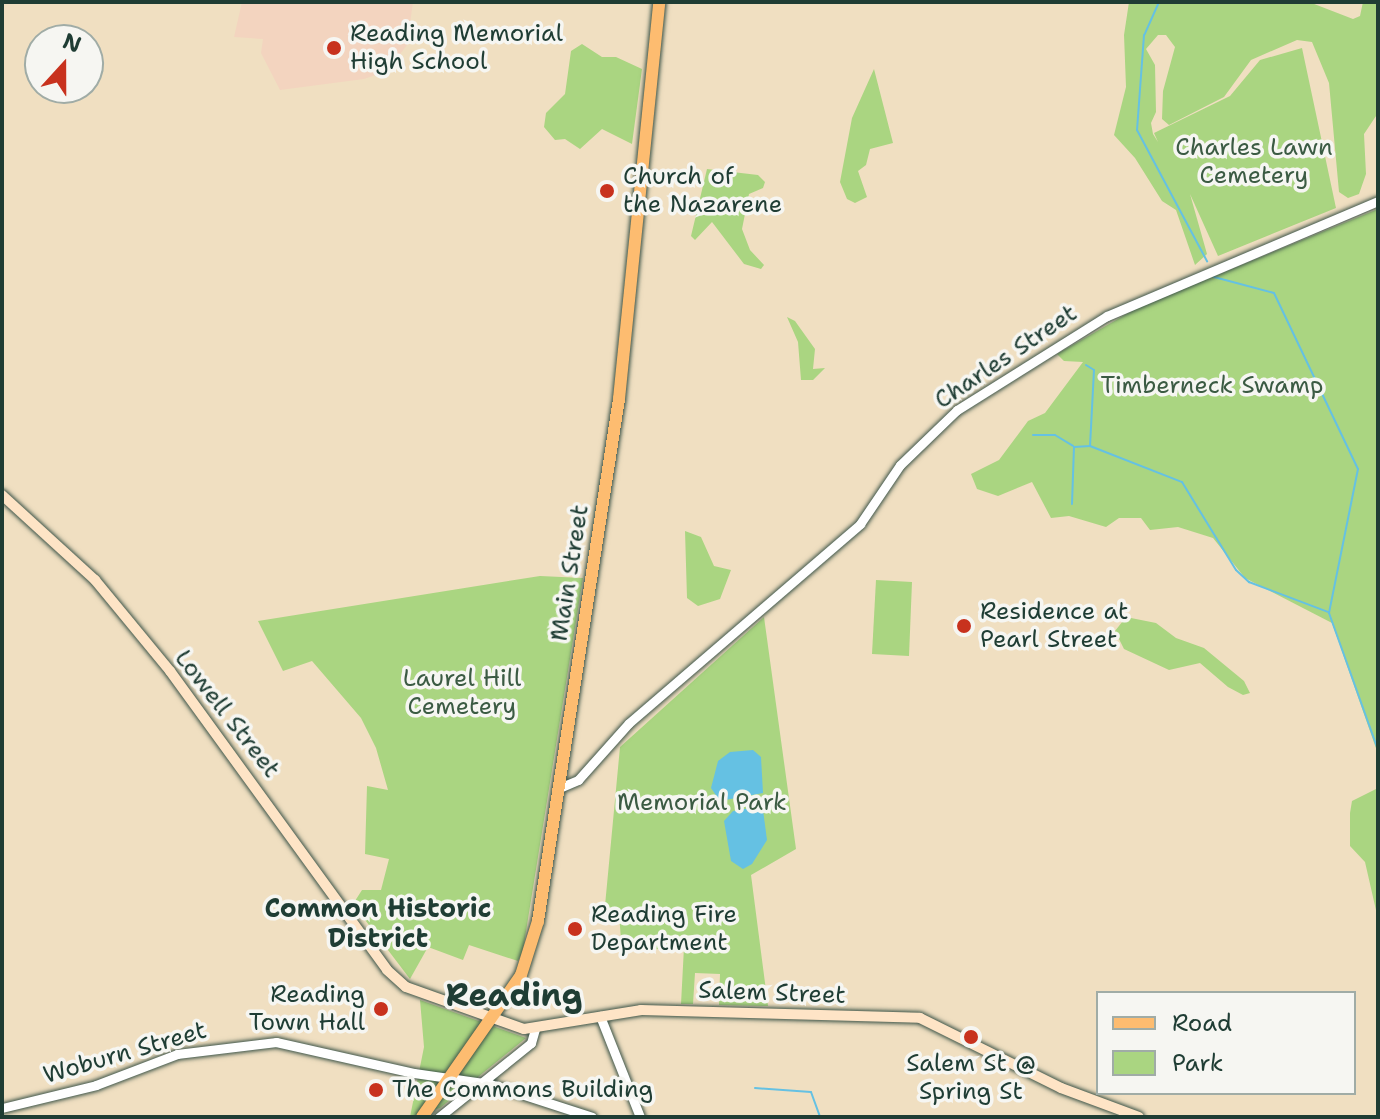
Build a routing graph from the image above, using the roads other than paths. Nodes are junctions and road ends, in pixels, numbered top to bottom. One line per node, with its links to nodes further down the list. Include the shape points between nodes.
1 (659, 2): 4 (main road, Main Street, via 619,399)
2 (1378, 201): 5 (street, Charles Street, via 1119,310 957,410 900,465 866,519 640,713)
3 (2, 495): 7 (main road, Lowell Street, via 95,580 170,671)
4 (562, 768): 5 (street); 6 (main road, Main Street)
5 (582, 774): 6 (street, Charles Street)
6 (559, 788): 9 (main road, Main Street, via 533,945 521,975)
7 (395, 979): 9 (main road, Salem Street)
8 (600, 1016): 10 (main road, Salem Street); 17 (street); 18 (main road, Salem Street, via 650,1010 917,1017 1061,1088)
9 (491, 1019): 10 (main road, Salem Street); 11 (main road, Main Street)
10 (535, 1029): 12 (street, via 531,1043)
11 (449, 1079): 12 (street, Woburn Street); 13 (street, Woburn Street, via 291,1044 247,1044 177,1054 96,1085); 14 (main road, Main Street)
12 (482, 1083): 15 (street); 16 (street, Woburn Street)
13 (2, 1108)
14 (422, 1117)
15 (439, 1117)
16 (592, 1117)
17 (640, 1117)
18 (1139, 1117)

